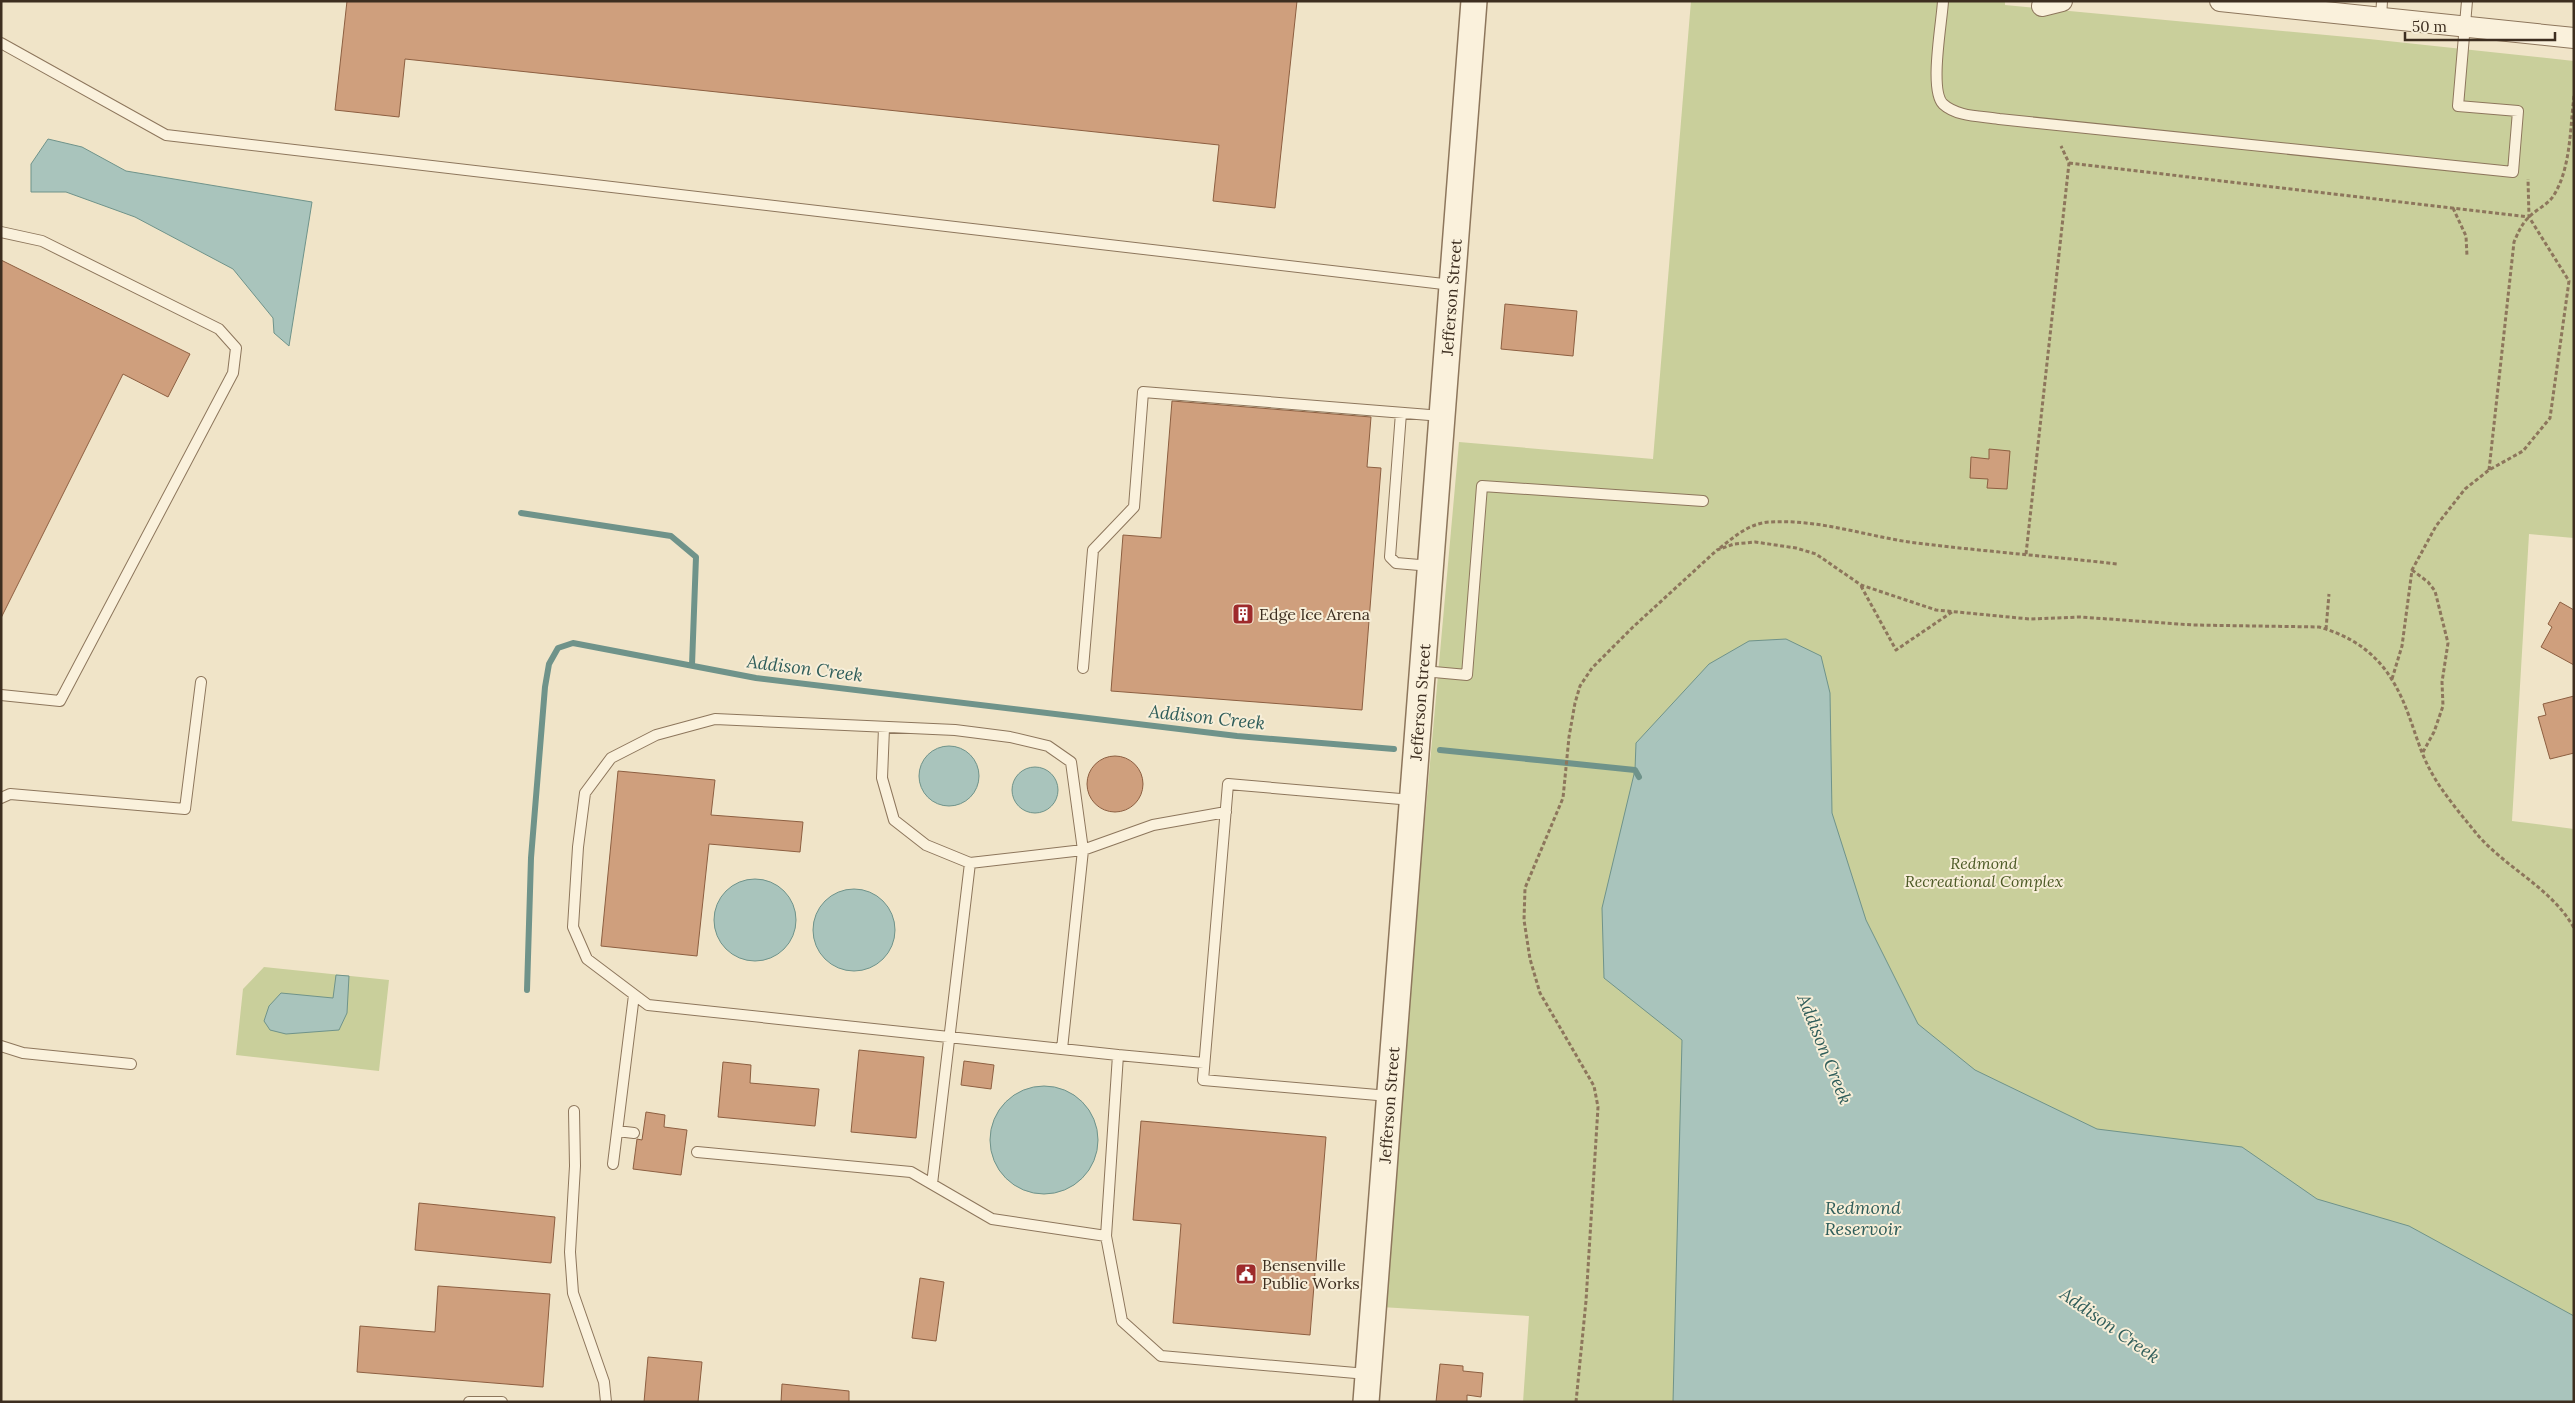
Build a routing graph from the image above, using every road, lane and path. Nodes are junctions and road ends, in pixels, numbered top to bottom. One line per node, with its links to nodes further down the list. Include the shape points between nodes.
1 (1474, 1): 19 (street, Jefferson Street)
2 (1943, 1): 8 (lane, via 1936,79 1943,104 1956,112 2513,172 2518,111 2458,106)
3 (2062, 1): 6 (street)
4 (2220, 1): 7 (street)
5 (2467, 1): 8 (lane)
6 (2042, 6)
7 (2381, 10): 8 (street)
8 (2466, 27): 9 (street)
9 (2574, 38)
10 (1, 43): 19 (lane, via 166,135)
11 (2574, 96): 16 (path, via 2560,182 2553,197)
12 (2060, 146): 13 (path)
13 (2069, 163): 15 (path); 25 (path)
14 (2528, 179): 16 (path)
15 (2453, 208): 16 (path); 18 (path, via 2466,236)
16 (2529, 217): 22 (path, via 2520,227 2514,242); 22 (path, via 2569,281 2550,418 2523,451)
17 (1, 232): 37 (lane, via 42,241 219,329 236,348 233,373 60,701)
18 (2467, 256)
19 (1453, 286): 21 (street, Jefferson Street)
20 (1402, 413): 21 (lane); 27 (lane, via 1390,557 1396,563); 33 (lane, via 1143,392 1134,507 1093,550)
21 (1443, 416): 27 (street, Jefferson Street)
22 (2489, 470): 28 (path, via 2465,489 2442,518)
23 (1703, 501): 34 (lane, via 1482,486 1468,676)
24 (1717, 550): 25 (path, via 1743,530 1769,522 1809,524 1907,541); 29 (path, via 1755,542 1796,548 1816,554); 66 (path, via 1633,627 1592,668 1580,686 1574,703 1563,798 1525,888 1524,920 1540,993 1594,1086 1598,1107)
25 (2026, 554): 26 (path)
26 (2117, 564)
27 (1431, 566): 34 (street, Jefferson Street)
28 (2412, 570): 35 (path, via 2402,646); 39 (path, via 2435,591 2448,644 2442,682 2443,706 2434,732)
29 (1861, 585): 31 (path, via 1908,603); 31 (path, via 1896,650)
30 (2329, 594): 32 (path)
31 (1952, 612): 32 (path, via 2029,619 2080,617)
32 (2326, 629): 35 (path, via 2354,641 2375,657)
33 (1082, 668)
34 (1423, 671): 41 (street, Jefferson Street)
35 (2392, 679): 39 (path)
36 (200, 682): 40 (lane, via 185,809 10,794)
37 (1, 695)
38 (884, 728): 43 (lane, via 956,730 1048,746 1071,762); 44 (lane, via 882,778 894,820 926,844); 46 (lane, via 715,719 656,735 611,758 585,793 573,927 588,959)
39 (2422, 752): 45 (path, via 2441,787 2479,837 2543,892 2569,918)
40 (1, 798)
41 (1413, 800): 42 (lane, via 1228,784); 53 (street, Jefferson Street)
42 (1226, 812): 43 (lane, via 1153,825); 51 (lane)
43 (1083, 850): 44 (lane); 49 (lane)
44 (970, 863): 47 (lane)
45 (2574, 928)
46 (634, 995): 47 (lane, via 648,1005); 55 (lane)
47 (948, 1038): 49 (lane); 59 (lane)
48 (1, 1046): 52 (lane, via 23,1053)
49 (1062, 1050): 50 (lane)
50 (1118, 1055): 51 (lane); 60 (lane)
51 (1204, 1063): 53 (lane, via 1203,1080)
52 (131, 1064)
53 (1389, 1096): 61 (street, Jefferson Street)
54 (574, 1111): 64 (lane, via 575,1166 570,1252 573,1293 604,1382)
55 (617, 1131): 56 (lane); 58 (lane)
56 (634, 1133)
57 (697, 1152): 59 (lane, via 911,1172)
58 (613, 1164)
59 (932, 1184): 60 (lane, via 992,1219)
60 (1106, 1236): 61 (lane, via 1122,1321 1161,1356)
61 (1368, 1374): 65 (street, Jefferson Street)
62 (468, 1402): 63 (lane)
63 (502, 1402)
64 (606, 1402)
65 (1366, 1402)
66 (1576, 1402)

